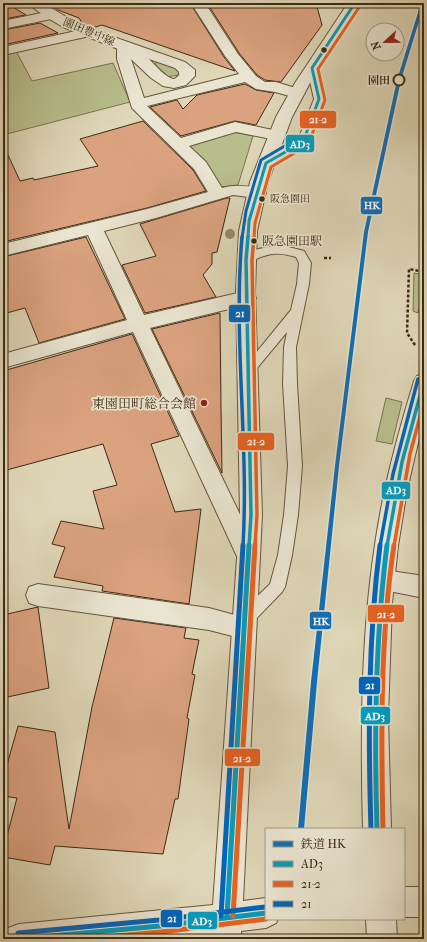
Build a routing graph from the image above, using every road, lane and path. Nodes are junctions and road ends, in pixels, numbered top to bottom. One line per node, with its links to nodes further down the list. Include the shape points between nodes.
1 (8, 3): 5 (street)
2 (34, 3): 6 (street, 園田豊中線)
3 (198, 3): 11 (street, via 232,56)
4 (355, 3): 10 (street)
5 (3, 4)
6 (51, 15): 7 (street); 8 (street, 園田豊中線)
7 (3, 25)
8 (85, 33): 9 (street); 13 (street, 園田豊中線, via 124,47 124,59)
9 (3, 51)
10 (312, 68): 12 (street); 16 (lane, via 319,99 303,142)
11 (251, 79): 12 (street, via 261,86); 13 (street, via 246,77)
12 (297, 93): 14 (street)
13 (138, 104): 15 (street, via 148,117)
14 (276, 135): 15 (street, via 235,126); 16 (street)
15 (178, 144): 17 (street, via 200,166)
16 (266, 163): 18 (street)
17 (217, 193): 18 (street, via 233,190); 19 (street)
18 (257, 193): 21 (street, via 248,229)
19 (94, 229): 20 (street); 25 (street)
20 (3, 250)
21 (246, 259): 23 (street); 24 (lane, via 266,251 280,249 303,257 304,272)
22 (424, 272): 26 (path, via 409,269 407,333)
23 (246, 298): 25 (street); 28 (street)
24 (296, 313): 28 (lane); 34 (lane, via 289,366 295,466 292,515 277,587)
25 (138, 324): 27 (street); 30 (street)
26 (415, 345)
27 (3, 361)
28 (248, 370): 30 (street, via 252,479)
29 (424, 381): 31 (street, via 400,464)
30 (248, 556): 34 (street)
31 (384, 580): 32 (street); 35 (street, via 378,634 375,723)
32 (424, 587)
33 (38, 595): 34 (street)
34 (244, 624): 40 (street)
35 (377, 828)
36 (405, 902): 37 (street)
37 (424, 902)
38 (265, 913): 40 (street)
39 (381, 920): 42 (street)
40 (227, 928): 41 (street, via 160,926)
41 (19, 939)
42 (382, 939)

